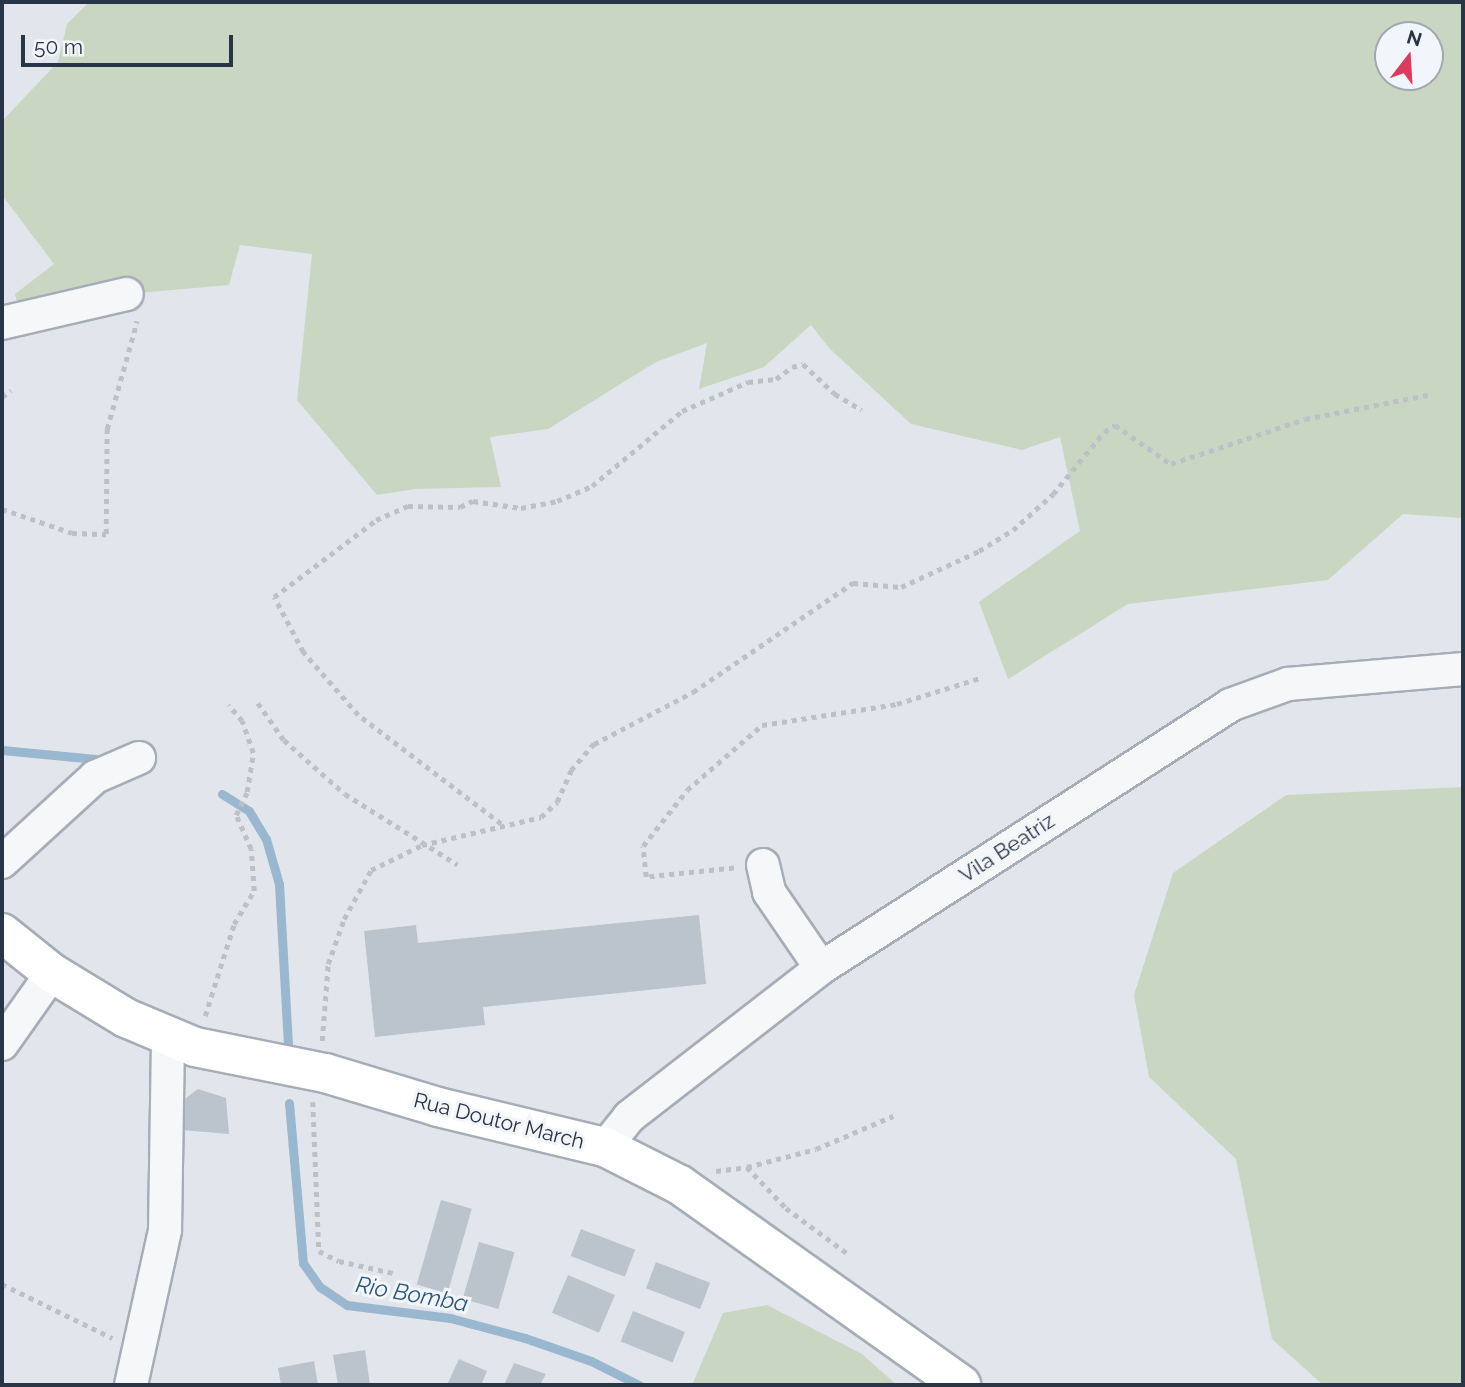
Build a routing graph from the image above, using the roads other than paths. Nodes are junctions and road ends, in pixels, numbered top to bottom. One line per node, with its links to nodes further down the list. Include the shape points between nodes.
1 (127, 294): 2 (street)
2 (2, 323)
3 (1463, 669): 8 (street, Vila Beatriz, via 1288,684 1230,705)
4 (139, 758): 5 (street, via 95,778)
5 (2, 862)
6 (763, 865): 8 (street, via 769,892)
7 (2, 933): 9 (main road, Rua Doutor March)
8 (821, 968): 12 (street, Vila Beatriz, via 629,1117)
9 (52, 973): 10 (main road, Rua Doutor March, via 126,1018); 11 (street)
10 (182, 1042): 12 (main road, Rua Doutor March, via 318,1071 438,1107); 13 (street, via 166,1230)
11 (2, 1044)
12 (605, 1147): 14 (main road, Rua Doutor March, via 680,1185)
13 (131, 1385)
14 (961, 1385)

